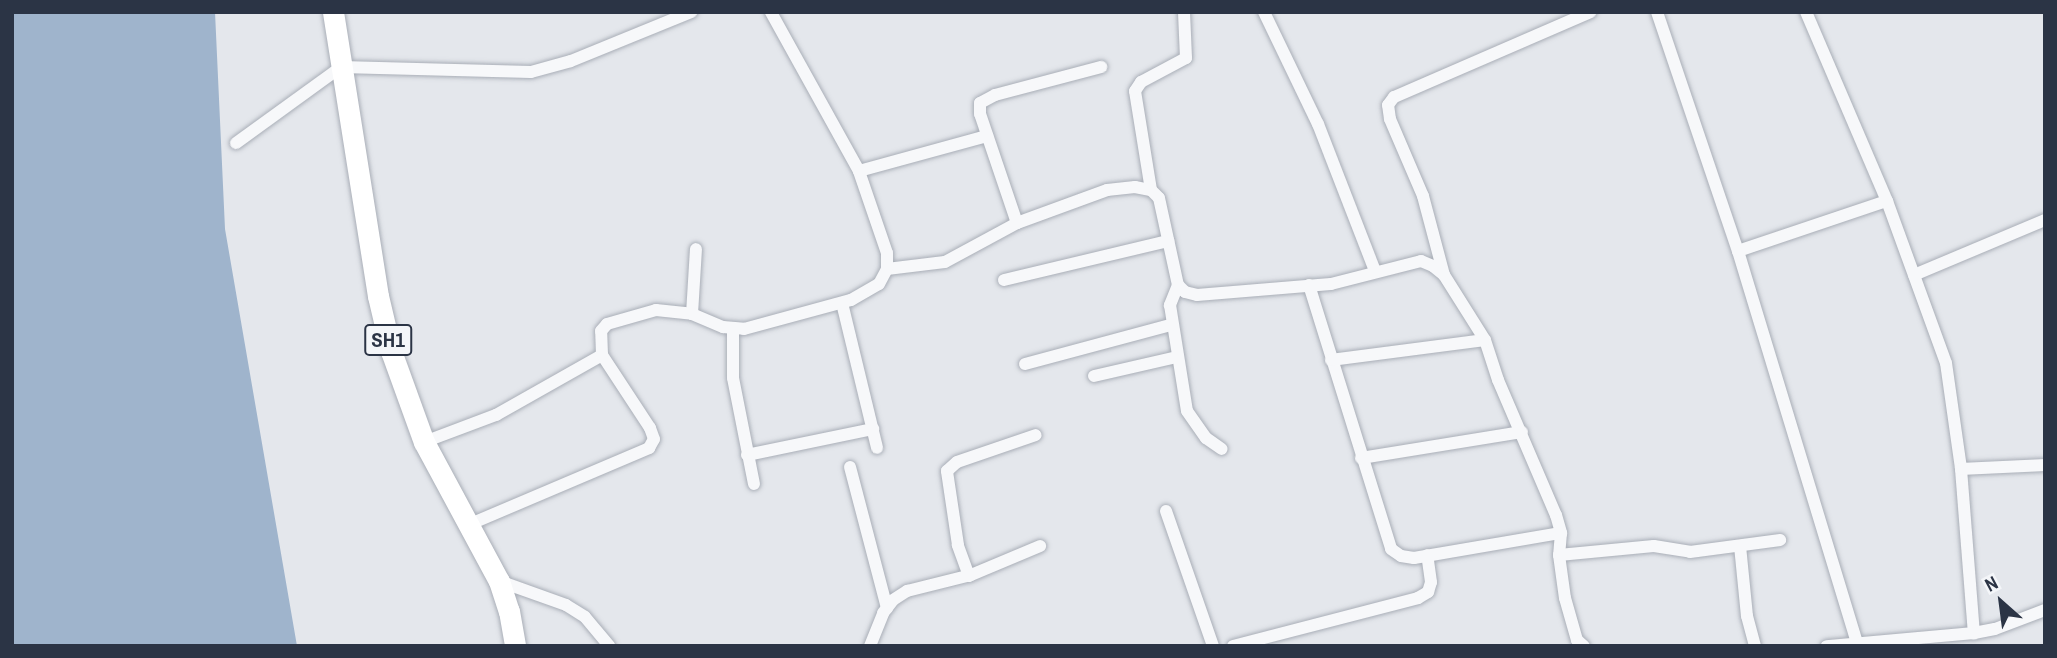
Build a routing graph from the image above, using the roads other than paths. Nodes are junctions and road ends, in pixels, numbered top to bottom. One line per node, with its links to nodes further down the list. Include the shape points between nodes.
1 (333, 12): 9 (main road, SH1)
2 (691, 12): 9 (street, via 531,72)
3 (771, 12): 13 (street)
4 (1184, 12): 14 (street, via 1186,58 1141,82 1135,91)
5 (1264, 12): 22 (street, via 1318,124)
6 (1590, 12): 23 (street, via 1394,97 1388,105 1423,196)
7 (1657, 12): 20 (street)
8 (1806, 12): 15 (street)
9 (341, 67): 12 (street); 41 (main road, SH1, via 378,296 400,380)
10 (1101, 67): 11 (street, via 980,103)
11 (987, 136): 13 (street); 17 (street)
12 (236, 143)
13 (859, 171): 21 (street, via 887,253)
14 (1151, 190): 17 (street, via 1107,190); 18 (street, via 1159,198)
15 (1887, 201): 20 (street); 24 (street)
16 (2045, 220): 24 (street)
17 (1017, 223): 21 (street, via 945,262)
18 (1168, 241): 25 (street); 26 (street)
19 (696, 249): 29 (street)
20 (1738, 251): 63 (street)
21 (887, 269): 28 (street, via 879,284)
22 (1375, 271): 23 (street, via 1421,261); 27 (street, via 1331,284)
23 (1444, 275): 32 (street)
24 (1914, 275): 48 (street, via 1946,363)
25 (1004, 280)
26 (1178, 285): 27 (street, via 1197,295); 30 (street, via 1170,305)
27 (1309, 285): 35 (street)
28 (842, 303): 31 (street); 38 (street)
29 (692, 314): 31 (street); 33 (street, via 656,310 607,324 601,331)
30 (1171, 326): 34 (street); 36 (street)
31 (733, 328): 44 (street, via 733,379)
32 (1485, 340): 35 (street); 39 (street)
33 (602, 355): 41 (street, via 496,415); 51 (street, via 650,428 654,439 649,448)
34 (1177, 357): 37 (street); 43 (street, via 1187,411 1206,439)
35 (1331, 360): 45 (street)
36 (1025, 364)
37 (1094, 376)
38 (873, 429): 42 (street); 44 (street)
39 (1522, 432): 45 (street); 52 (street)
40 (1036, 435): 58 (street, via 957,462 947,471 958,545)
41 (424, 442): 51 (main road, SH1)
42 (877, 448)
43 (1222, 449)
44 (747, 455): 49 (street)
45 (1361, 458): 56 (street, via 1391,548 1401,555)
46 (2045, 465): 48 (street)
47 (850, 467): 60 (street)
48 (1961, 469): 62 (street)
49 (754, 484)
50 (1166, 512): 68 (street)
51 (468, 525): 59 (main road, SH1)
52 (1561, 533): 56 (street); 57 (street)
53 (1780, 540): 55 (street)
54 (1040, 545): 58 (street)
55 (1740, 546): 57 (street, via 1690,552 1654,546); 71 (street)
56 (1427, 555): 69 (street, via 1432,582 1428,592 1418,598)
57 (1559, 555): 70 (street, via 1577,640)
58 (969, 576): 60 (street, via 907,591)
59 (499, 581): 64 (main road, SH1); 65 (street, via 566,605 585,617)
60 (887, 608): 66 (street)
61 (2045, 610): 62 (street)
62 (1974, 633): 63 (street)
63 (1858, 645): 72 (street)
64 (515, 646)
65 (609, 646)
66 (870, 646): 67 (street)
67 (880, 646)
68 (1213, 646)
69 (1233, 646)
70 (1584, 646)
71 (1755, 646)
72 (1827, 646)

